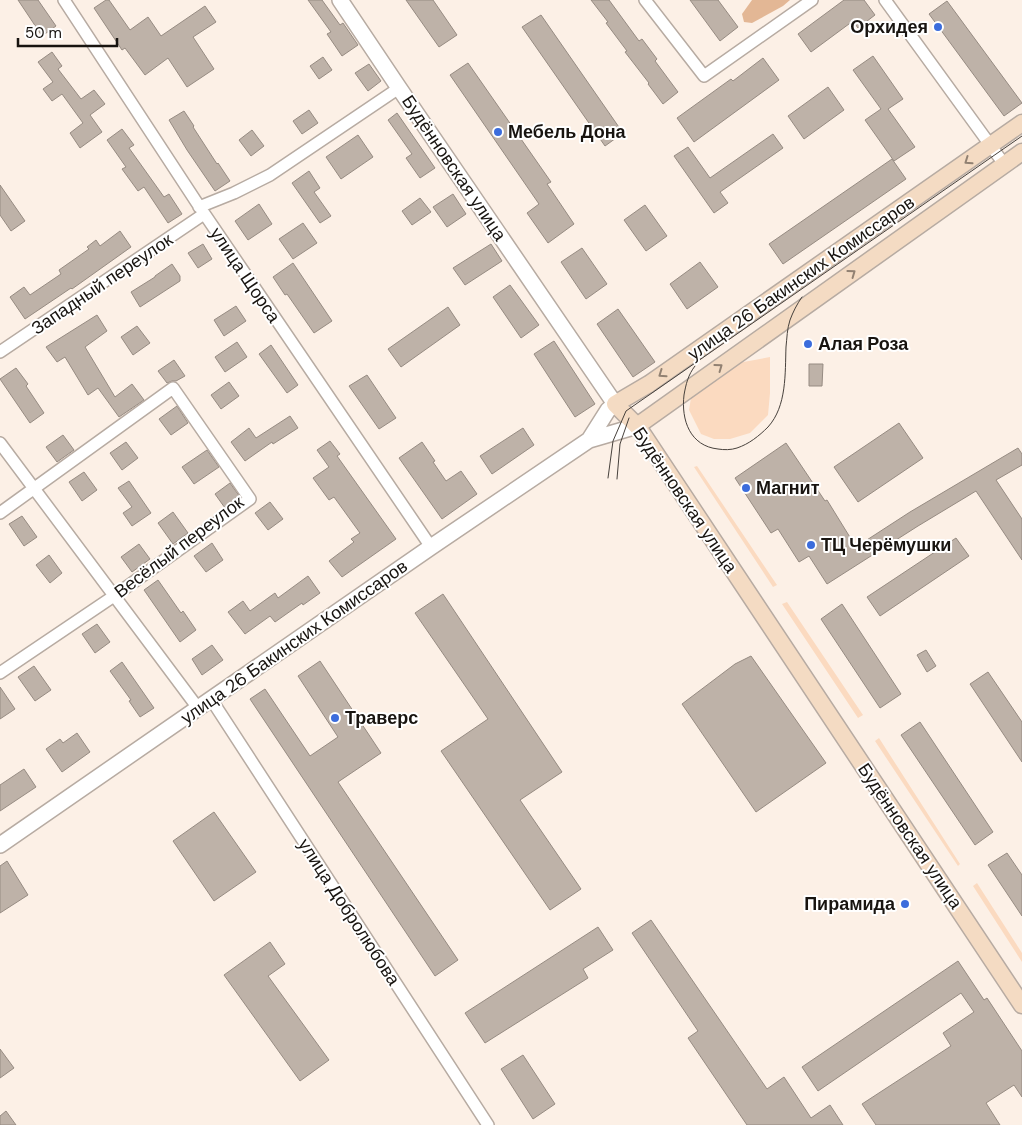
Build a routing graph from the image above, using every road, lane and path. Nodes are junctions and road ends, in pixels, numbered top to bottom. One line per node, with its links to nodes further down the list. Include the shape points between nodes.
1 (64, 0): 11 (street, улица Щорса)
2 (340, 0): 6 (street, Будённовская улица)
3 (645, 0): 4 (street, via 704,76)
4 (812, 0)
5 (885, 0): 8 (street)
6 (399, 88): 11 (street, Западный переулок, via 270,175); 13 (street, Будённовская улица)
7 (1022, 124): 8 (main road, улица 26 Бакинских Комиссаров)
8 (990, 146): 10 (street); 13 (main road, улица 26 Бакинских Комиссаров, one-way to 13)
9 (1022, 152): 10 (main road, улица 26 Бакинских Комиссаров)
10 (1004, 164): 14 (main road, улица 26 Бакинских Комиссаров, one-way to 10)
11 (202, 211): 12 (street, Западный переулок); 19 (street, улица Щорса)
12 (0, 352)
13 (615, 404): 14 (main road, Будённовская улица); 15 (street, улица 26 Бакинских Комиссаров)
14 (637, 426): 15 (street, улица 26 Бакинских Комиссаров); 25 (main road, Будённовская улица)
15 (589, 440): 19 (street, улица 26 Бакинских Комиссаров)
16 (0, 443): 17 (street)
17 (34, 489): 18 (street, Весёлый переулок); 20 (street); 20 (street, Весёлый переулок, via 173,388 250,499)
18 (0, 513)
19 (431, 547): 22 (street, улица 26 Бакинских Комиссаров)
20 (114, 596): 21 (street, Весёлый переулок); 23 (street)
21 (0, 673)
22 (211, 699): 23 (street, улица 26 Бакинских Комиссаров); 26 (street, улица Добролюбова)
23 (198, 708): 24 (street, улица 26 Бакинских Комиссаров)
24 (0, 845)
25 (1022, 1005)
26 (488, 1125)

